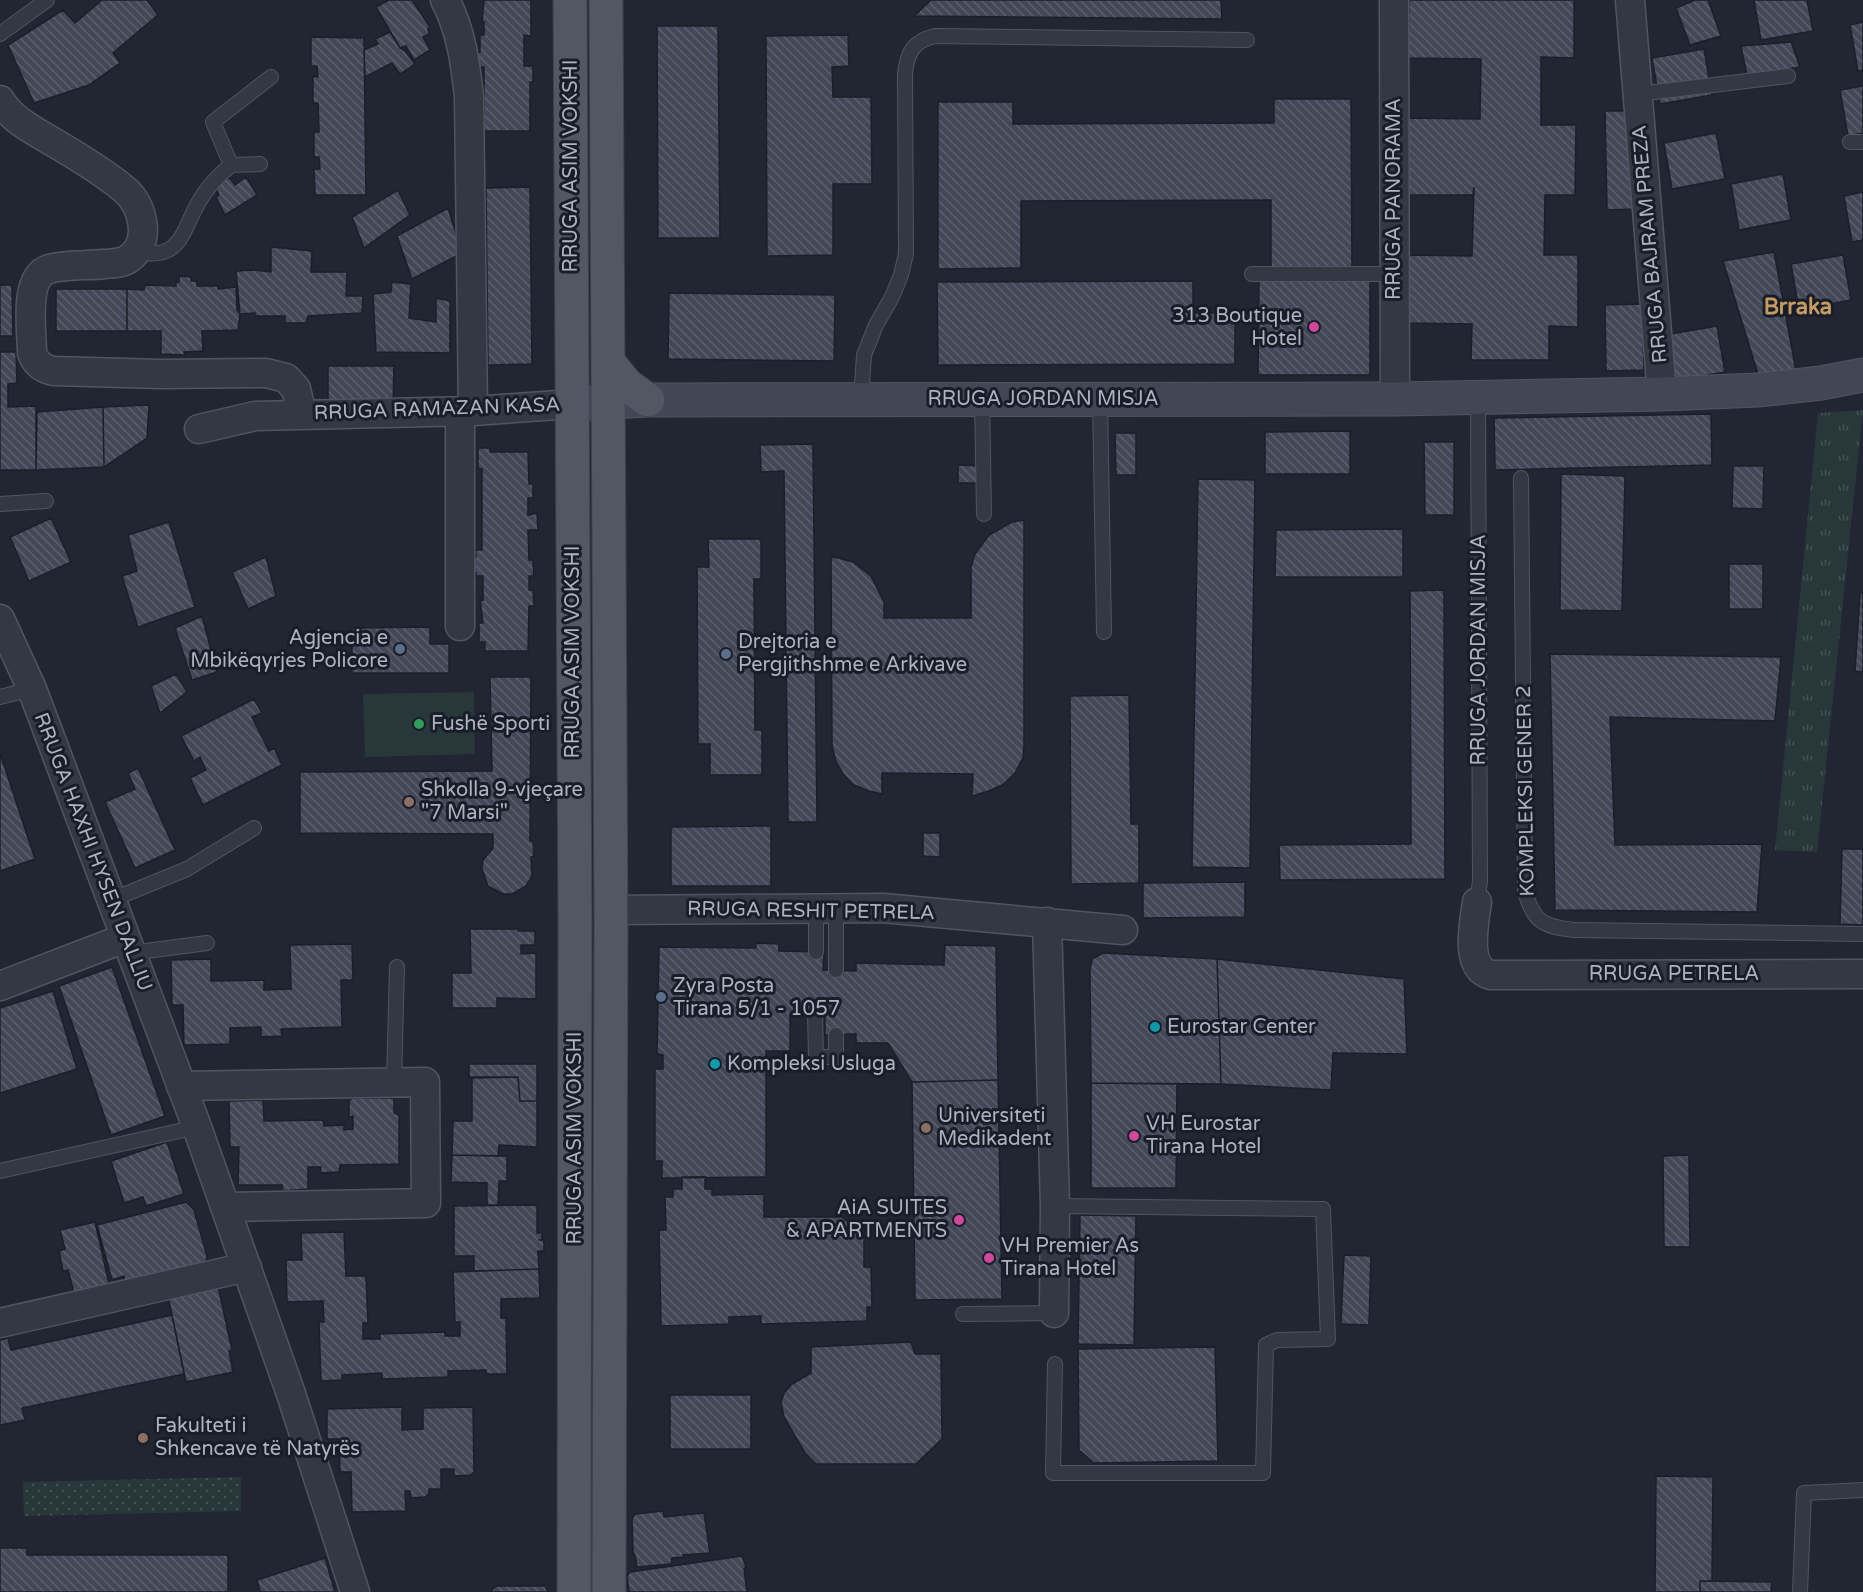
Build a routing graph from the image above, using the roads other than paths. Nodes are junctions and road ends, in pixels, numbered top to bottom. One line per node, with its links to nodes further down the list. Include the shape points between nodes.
1 (47, 0): 7 (lane)
2 (445, 0): 29 (street, via 458,29 469,96)
3 (570, 0): 28 (main road, RRUGA ASIM VOKSHI)
4 (606, 0): 18 (main road, RRUGA ASIM VOKSHI)
5 (1394, 0): 17 (street, RRUGA PANORAMA)
6 (1630, 0): 11 (street, RRUGA BAJRAM PREZA)
7 (0, 34)
8 (1247, 40): 26 (lane, via 934,36 912,47 905,74 906,254 902,275 864,355)
9 (1788, 76): 11 (lane)
10 (272, 77): 14 (lane, via 213,122)
11 (1638, 94): 20 (street, RRUGA BAJRAM PREZA)
12 (0, 100): 15 (street, via 6,111 22,123 127,191 139,211 144,230)
13 (260, 164): 14 (lane)
14 (231, 165): 15 (lane, RRUGA RAMAZAN KASA, via 200,200 174,246 163,254)
15 (136, 252): 30 (street, RRUGA RAMAZAN KASA, via 126,262 50,269 37,278 32,295 35,360 46,370 54,371 266,373 286,378 296,389)
16 (1252, 274): 17 (lane)
17 (1395, 274): 24 (street, RRUGA PANORAMA)
18 (608, 362): 25 (main road, via 627,385); 27 (main road, RRUGA ASIM VOKSHI)
19 (1863, 375): 20 (street, RRUGA JORDAN MISJA, via 1758,390)
20 (1662, 394): 21 (street, RRUGA JORDAN MISJA)
21 (1478, 397): 24 (street, RRUGA JORDAN MISJA); 43 (lane, RRUGA JORDAN MISJA)
22 (982, 399): 23 (street, RRUGA JORDAN MISJA); 26 (street, RRUGA JORDAN MISJA); 35 (lane)
23 (1100, 399): 24 (street, RRUGA JORDAN MISJA); 38 (lane)
24 (1395, 399)
25 (648, 400): 26 (street, RRUGA JORDAN MISJA); 27 (street, RRUGA JORDAN MISJA)
26 (861, 400)
27 (608, 401): 28 (street, RRUGA JORDAN MISJA); 45 (main road, RRUGA ASIM VOKSHI)
28 (572, 404): 29 (street, RRUGA RAMAZAN KASA); 71 (main road, RRUGA ASIM VOKSHI)
29 (466, 411): 30 (street, RRUGA RAMAZAN KASA); 37 (street)
30 (302, 414): 31 (street, RRUGA RAMAZAN KASA, via 255,416)
31 (199, 429)
32 (1521, 477): 48 (lane, KOMPLEKSI GENER 2, via 1525,891 1530,909 1541,921 1556,928 1575,930)
33 (46, 501): 34 (lane)
34 (0, 504)
35 (984, 514)
36 (0, 619): 39 (street, RRUGA HAXHI HYSEN DALLIU)
37 (460, 626)
38 (1104, 632)
39 (32, 689): 40 (lane); 42 (street, RRUGA HAXHI HYSEN DALLIU)
40 (0, 697)
41 (254, 828): 42 (lane, via 187,869)
42 (111, 900): 50 (street, RRUGA HAXHI HYSEN DALLIU)
43 (1477, 903): 54 (street, RRUGA PETRELA, via 1472,944 1479,968 1485,974)
44 (826, 908): 45 (street, RRUGA RESHIT PETRELA); 46 (street, RRUGA RESHIT PETRELA, via 883,908); 51 (lane); 53 (lane)
45 (611, 910): 72 (main road, RRUGA ASIM VOKSHI)
46 (1047, 922): 47 (street, RRUGA RESHIT PETRELA); 62 (street)
47 (1124, 930)
48 (1863, 934)
49 (207, 943): 50 (lane)
50 (128, 946): 55 (street); 59 (street, RRUGA HAXHI HYSEN DALLIU)
51 (816, 952)
52 (397, 967): 58 (lane)
53 (836, 970)
54 (1863, 974)
55 (0, 986)
56 (815, 1014): 57 (lane, via 816,1057 836,1057)
57 (836, 1035)
58 (394, 1082): 59 (street); 63 (street, via 425,1082 426,1203)
59 (181, 1086): 60 (street, RRUGA HAXHI HYSEN DALLIU)
60 (197, 1127): 61 (lane); 63 (street, RRUGA HAXHI HYSEN DALLIU)
61 (0, 1171)
62 (1055, 1206): 65 (street); 68 (lane, via 1323,1209 1328,1339 1277,1340 1266,1345 1263,1473 1053,1473)
63 (225, 1207): 64 (street, RRUGA HAXHI HYSEN DALLIU)
64 (247, 1267): 67 (street); 70 (street, RRUGA HAXHI HYSEN DALLIU)
65 (1054, 1313): 66 (lane)
66 (963, 1314)
67 (0, 1323)
68 (1054, 1364)
69 (1863, 1490): 73 (lane, via 1804,1493)
70 (355, 1592)
71 (574, 1592)
72 (609, 1592)
73 (1800, 1592)

